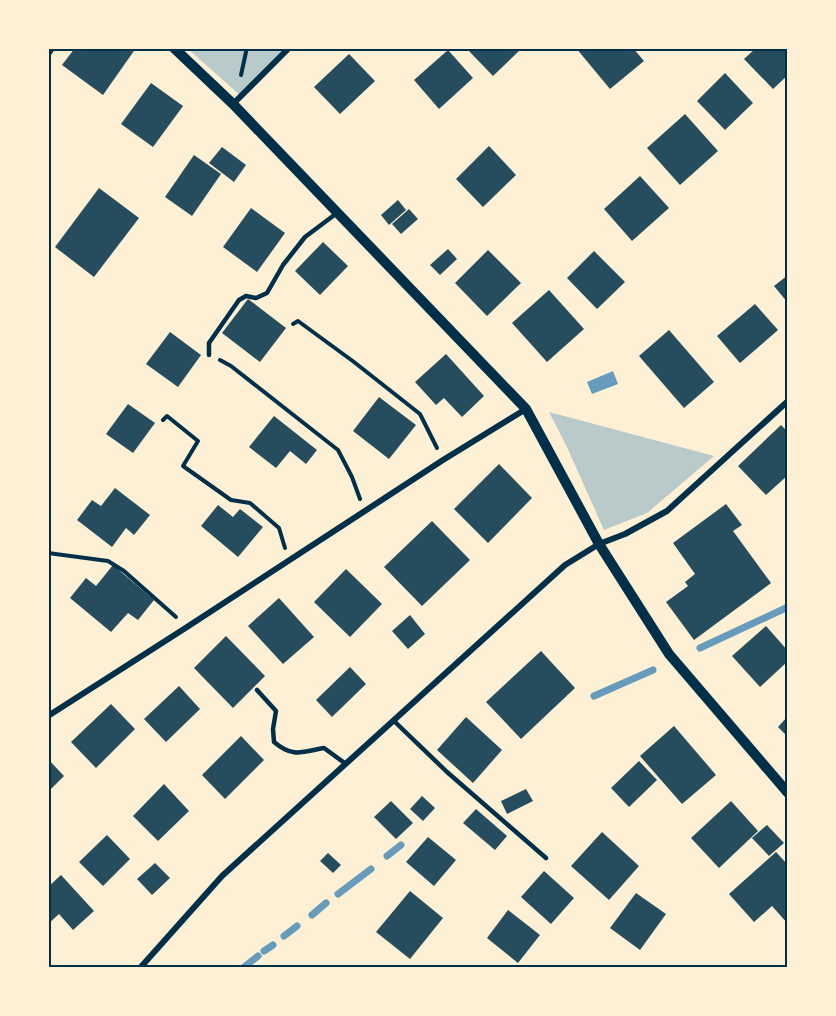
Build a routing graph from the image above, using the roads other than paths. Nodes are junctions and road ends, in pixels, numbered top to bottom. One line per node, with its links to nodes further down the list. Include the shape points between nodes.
1 (52, 48): 4 (street)
2 (174, 48): 5 (street)
3 (289, 48): 5 (street)
4 (48, 54)
5 (233, 104): 6 (street)
6 (337, 213): 7 (lane, via 304,237 267,292 239,300 209,343); 9 (street)
7 (209, 355)
8 (788, 401): 10 (street, via 667,511)
9 (526, 409): 10 (street); 12 (street)
10 (599, 544): 13 (street, via 565,566); 15 (street, via 669,654)
11 (257, 690): 14 (lane, via 276,711 274,742 293,753 324,748)
12 (48, 716)
13 (394, 721): 14 (street); 16 (lane)
14 (346, 764): 17 (street, via 222,876)
15 (788, 793)
16 (546, 858)
17 (140, 968)

